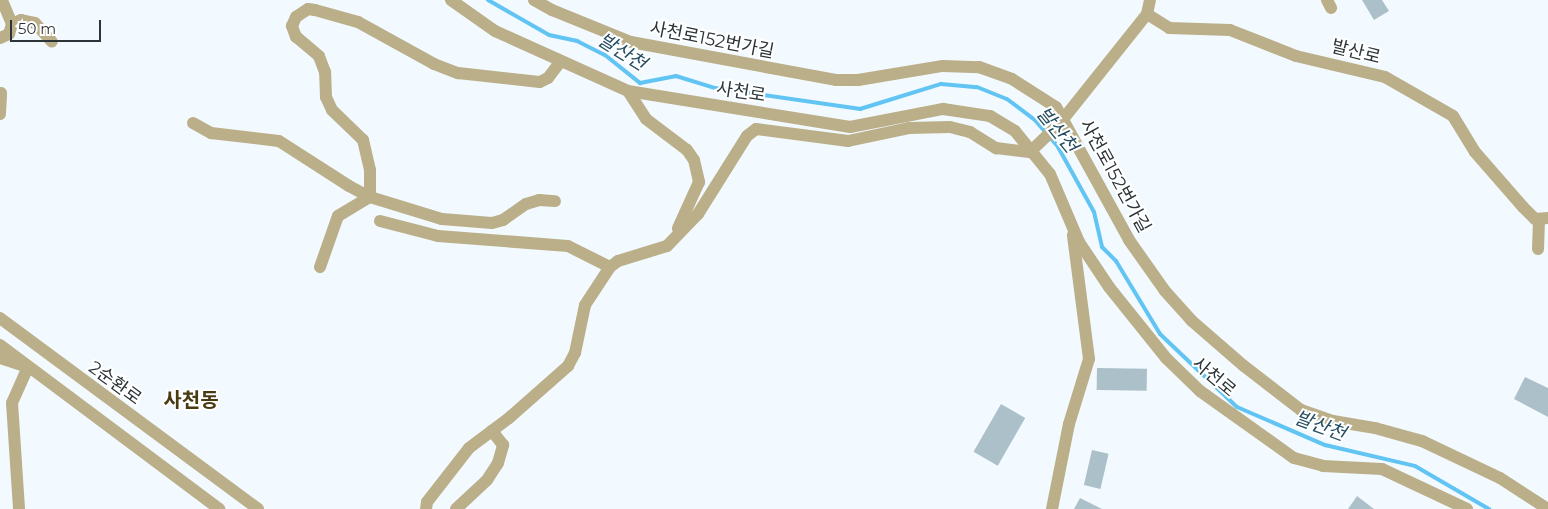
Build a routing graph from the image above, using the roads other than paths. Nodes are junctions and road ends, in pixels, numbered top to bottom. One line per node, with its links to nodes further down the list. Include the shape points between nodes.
1 (2, 0): 6 (street)
2 (451, 0): 9 (street, 사천로, via 495,30)
3 (534, 0): 13 (street, 사천로152번가길, via 631,42 836,80 858,80 943,66 979,67 1028,88 1056,107)
4 (1150, 0): 5 (street)
5 (1147, 14): 13 (street); 18 (street, 발산로, via 1169,28 1230,30 1296,56 1385,77 1453,116 1475,152 1523,207)
6 (12, 24): 7 (street, via 9,34); 8 (street, via 21,20 35,23)
7 (0, 38)
8 (52, 42)
9 (560, 62): 10 (street, 사천로); 16 (street, via 548,78 540,82 458,73 434,64 358,22 315,10 303,12 292,26 296,37 319,56 325,72 326,97 332,110 363,140 370,170)
10 (628, 92): 15 (street, 사천로, via 850,127 943,109 960,109 990,116 1015,131); 21 (street, via 635,106 655,129 687,150 694,160 699,182)
11 (1, 93): 12 (street)
12 (0, 114)
13 (1062, 120): 15 (street); 30 (street, 사천로152번가길, via 1129,240 1165,291 1192,321 1244,366 1301,410 1333,421 1422,441 1500,478)
14 (193, 123): 16 (street, via 211,132 279,141)
15 (1033, 150): 20 (street, 사천로, via 1050,174); 21 (street, via 996,148 970,132 950,126 909,128 848,141 756,129 747,136 698,214)
16 (370, 197): 17 (street, via 421,214 466,224 492,223 503,220 526,204 539,200); 23 (street, via 338,216)
17 (555, 201)
18 (1544, 219): 22 (street)
19 (380, 221): 24 (street, via 438,236 568,246)
20 (1071, 222): 36 (street, via 1089,359 1070,424); 37 (street, 사천로, via 1079,242 1109,287 1166,358 1200,391 1242,422 1294,458 1323,466 1382,469)
21 (675, 236): 24 (street, via 658,251 618,260)
22 (1538, 249)
23 (320, 267)
24 (610, 268): 29 (street, via 585,305 575,353 568,366)
25 (0, 318): 33 (street, 2순환로)
26 (0, 346): 28 (street)
27 (0, 358): 28 (street)
28 (28, 368): 31 (street, via 12,403); 32 (street)
29 (492, 431): 34 (street, via 469,448 427,502); 35 (street, via 504,445 498,463 487,480)
30 (1546, 505)
31 (19, 509)
32 (220, 509)
33 (258, 509)
34 (426, 509)
35 (456, 509)
36 (1052, 509)
37 (1467, 509)

